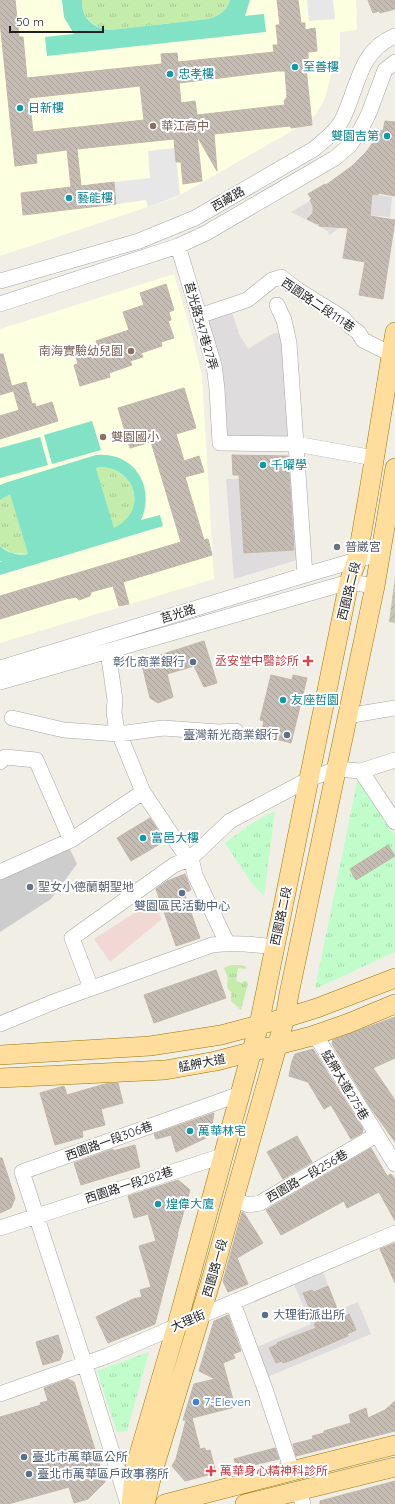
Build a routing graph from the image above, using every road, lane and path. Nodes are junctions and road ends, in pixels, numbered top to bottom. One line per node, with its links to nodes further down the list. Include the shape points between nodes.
1 (395, 36): 4 (street, 西藏路, via 382,43 364,62 341,122 314,149 195,218 139,241)
2 (395, 62): 3 (street, 西藏路, via 385,70 360,131 349,146 335,158 206,233)
3 (178, 246): 5 (street, 西藏路); 7 (street, 莒光路347巷27弄)
4 (0, 281)
5 (0, 304)
6 (278, 305): 10 (street, via 288,343)
7 (198, 316): 9 (street, 西園路二段111巷, via 246,300 272,280 281,277 343,318 363,340); 10 (street, 莒光路347巷27弄, via 214,366 220,444)
8 (395, 332): 9 (main road, 西園路二段)
9 (393, 356): 11 (main road, 西園路二段)
10 (296, 444): 11 (street, 莒光路347巷27弄); 16 (street)
11 (374, 458): 15 (main road, 西園路二段)
12 (395, 468): 13 (main road, 西園路二段)
13 (392, 500): 14 (main road, 西園路二段)
14 (380, 556): 15 (street, 莒光路); 18 (main road, 西園路二段)
15 (356, 560): 16 (street, 莒光路); 17 (main road, 西園路二段)
16 (305, 575): 20 (street, 莒光路)
17 (349, 582): 18 (street); 19 (street, 莒光路); 31 (main road, 西園路二段)
18 (375, 586): 23 (main road, 西園路二段)
19 (108, 651): 21 (street, 莒光路); 26 (street, via 116,726)
20 (0, 668)
21 (0, 682)
22 (395, 708): 23 (street)
23 (347, 716): 29 (main road, 西園路二段)
24 (12, 718): 26 (street, via 64,730)
25 (236, 731): 26 (street, via 163,728)
26 (120, 734): 32 (street)
27 (395, 760): 30 (street)
28 (0, 762): 34 (street, via 5,757 36,760)
29 (337, 769): 30 (street); 31 (street); 44 (main road, 西園路二段)
30 (361, 771): 33 (street)
31 (309, 779): 35 (street, via 230,821); 38 (main road, 西園路二段)
32 (143, 792): 34 (street); 35 (street, via 184,853)
33 (395, 822)
34 (71, 840): 36 (street)
35 (191, 858): 37 (street, via 195,875); 40 (street, via 174,865 72,938)
36 (0, 872)
37 (227, 943): 38 (street); 40 (street, via 212,945)
38 (274, 947): 43 (main road, 西園路二段)
39 (395, 978): 44 (main road, 艋舺大道, via 317,1008)
40 (91, 988): 42 (street)
41 (395, 1004): 45 (main road, 艋舺大道)
42 (0, 1025)
43 (259, 1025): 44 (main road, 艋舺大道); 46 (main road, 艋舺大道, via 221,1035 150,1046); 47 (main road, 西園路二段)
44 (281, 1031): 45 (main road, 艋舺大道); 47 (main road, 艋舺大道); 53 (main road, 西園路一段)
45 (312, 1036): 50 (street, 艋舺大道275巷, via 319,1041)
46 (3, 1052)
47 (252, 1053): 48 (main road, 艋舺大道, via 165,1070); 49 (main road, 西園路一段)
48 (0, 1078)
49 (240, 1094): 51 (main road, 西園路一段); 54 (street, 西園路一段306巷, via 22,1172)
50 (376, 1136): 52 (street, 艋舺大道275巷); 53 (street, 西園路一段256巷, via 260,1203 249,1205)
51 (222, 1156): 54 (street, 西園路一段282巷); 59 (main road, 西園路一段)
52 (395, 1164)
53 (234, 1200): 58 (main road, 西園路一段)
54 (36, 1216): 55 (street, 西園路一段282巷); 60 (street, 西園路一段)
55 (0, 1228)
56 (395, 1233): 57 (street, 大理街)
57 (233, 1303): 58 (street, 大理街); 64 (street)
58 (200, 1316): 59 (street, 大理街); 67 (main road, 西園路一段)
59 (177, 1325): 60 (street, 大理街); 66 (main road, 西園路一段, via 135,1468)
60 (85, 1365): 61 (street, 大理街); 66 (street, 西園路一段)
61 (0, 1394)
62 (395, 1446): 64 (main road)
63 (395, 1467): 65 (main road)
64 (292, 1471): 68 (main road)
65 (300, 1497): 69 (main road)
66 (129, 1504)
67 (145, 1504)
68 (165, 1504)
69 (245, 1504)

